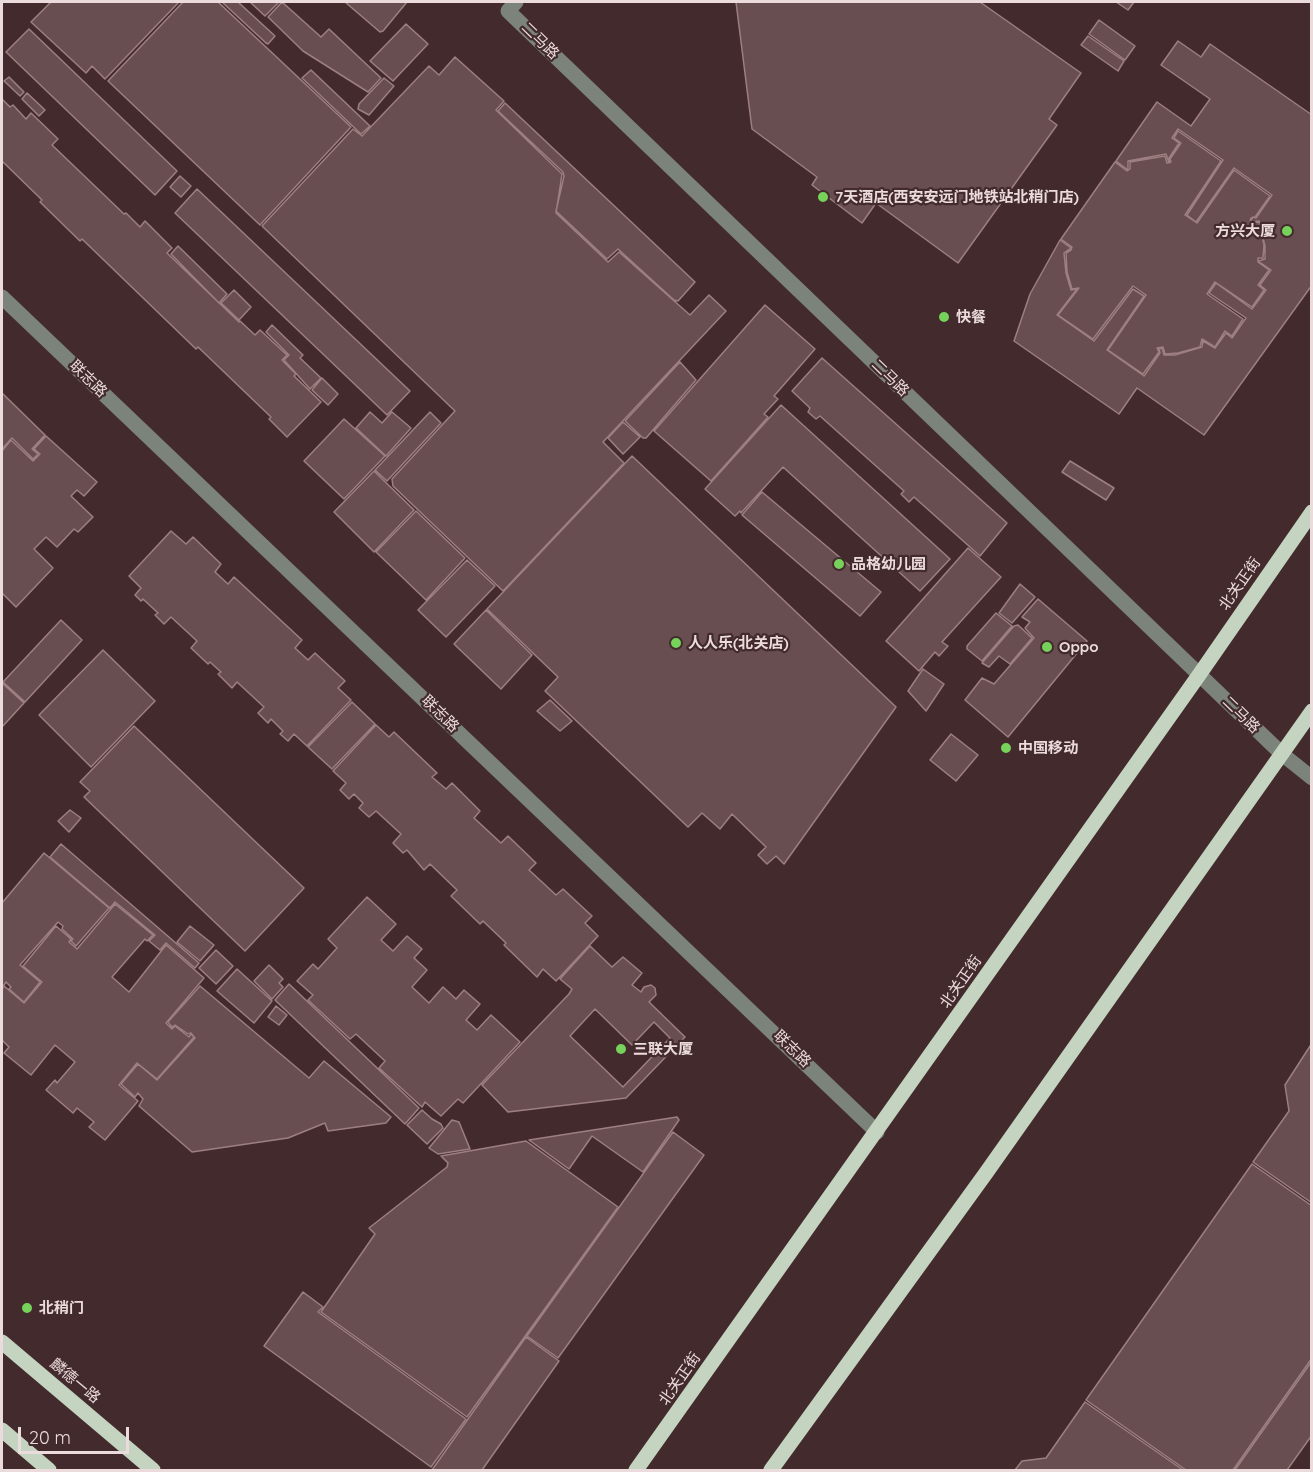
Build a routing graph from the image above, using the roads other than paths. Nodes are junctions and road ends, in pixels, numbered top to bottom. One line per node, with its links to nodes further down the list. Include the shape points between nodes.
1 (516, 2): 4 (street, 二马路, via 508,11)
2 (2, 297): 8 (street, 联志路)
3 (1311, 513): 4 (main road, 北关正街)
4 (1199, 675): 6 (street, 二马路); 8 (main road, 北关正街)
5 (1311, 711): 6 (main road)
6 (1281, 754): 7 (street, 二马路); 14 (main road)
7 (1311, 778)
8 (877, 1132): 13 (main road, 北关正街)
9 (2, 1342): 12 (main road, 麟德一路)
10 (2, 1430): 11 (main road)
11 (49, 1470)
12 (153, 1470)
13 (636, 1470)
14 (771, 1470)

